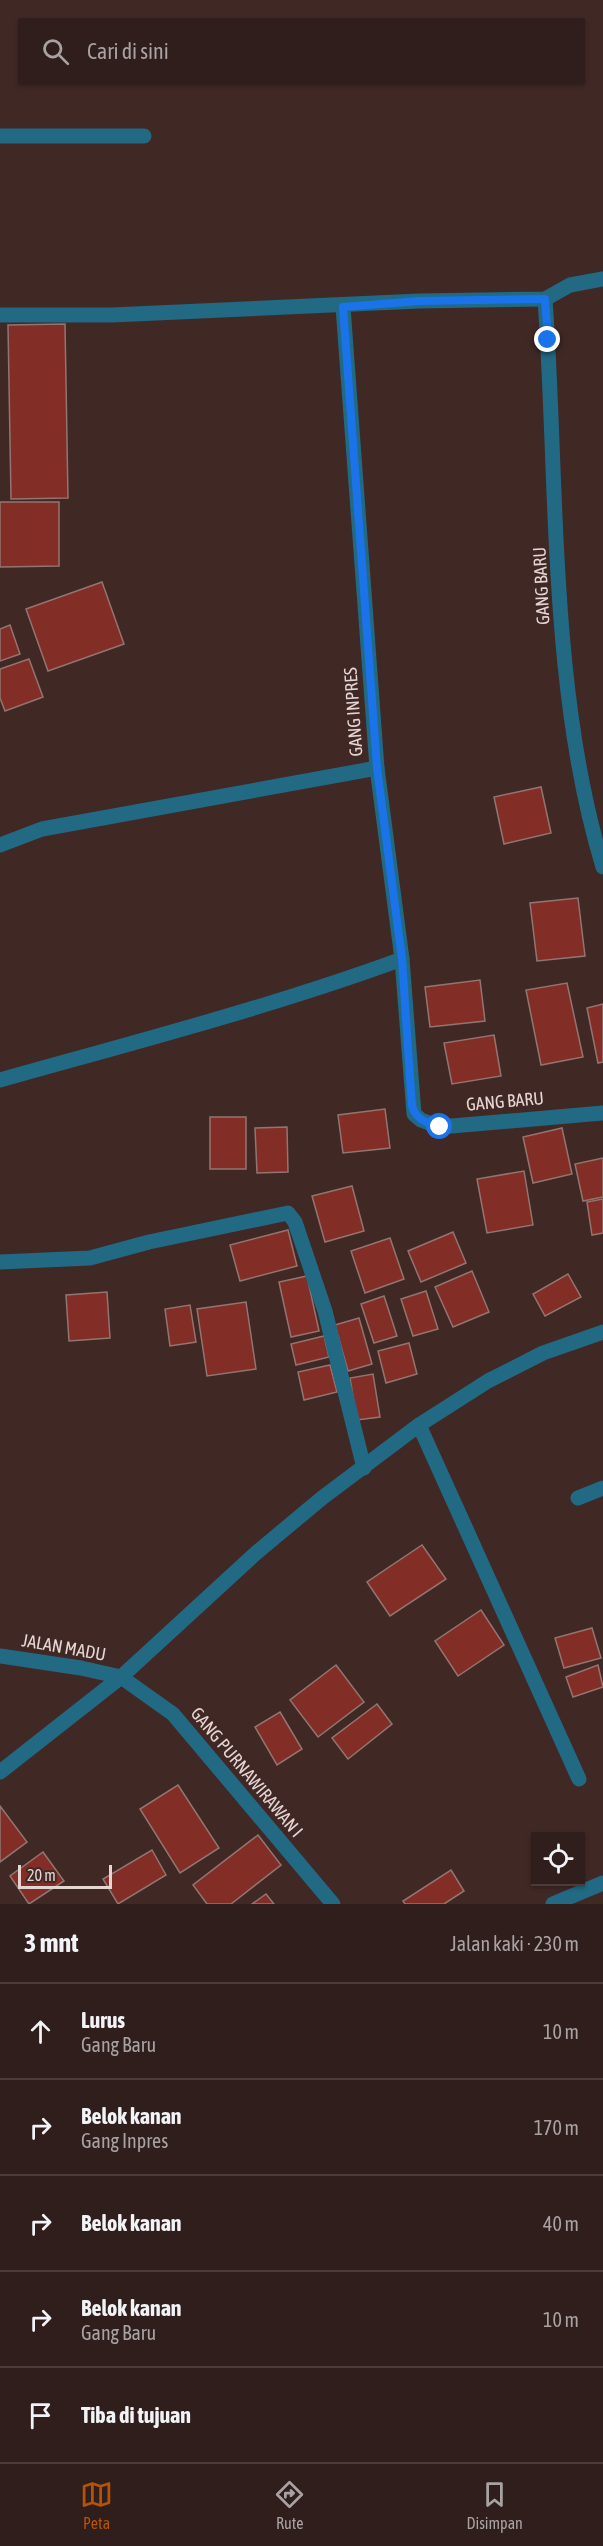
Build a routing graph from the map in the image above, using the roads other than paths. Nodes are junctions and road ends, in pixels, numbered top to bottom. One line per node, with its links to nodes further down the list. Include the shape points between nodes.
1 (0, 136): 2 (street)
2 (144, 136)
3 (603, 279): 4 (street, via 570,285)
4 (545, 299): 5 (street); 9 (street, GANG BARU, via 562,622 580,776)
5 (343, 307): 6 (street); 7 (street, GANG INPRES)
6 (0, 315)
7 (377, 768): 8 (street, via 42,829); 10 (street, GANG INPRES)
8 (0, 845)
9 (603, 867)
10 (402, 959): 11 (street, via 220,1019); 13 (street, GANG INPRES)
11 (0, 1080)
12 (603, 1113): 13 (street, GANG BARU, via 440,1127)
13 (414, 1114)
14 (0, 1262): 17 (street, via 90,1258 288,1213 295,1222 325,1311)
15 (603, 1332): 16 (street, via 543,1353 488,1381)
16 (419, 1425): 17 (street); 23 (street)
17 (364, 1468): 21 (street, via 256,1553)
18 (603, 1488): 19 (street)
19 (578, 1498)
20 (0, 1656): 21 (street, JALAN MADU)
21 (121, 1677): 22 (street); 25 (street, GANG PURNAWIRAWAN I, via 173,1714)
22 (0, 1772)
23 (579, 1779)
24 (603, 1883): 26 (street)
25 (333, 1904)
26 (553, 1904)

